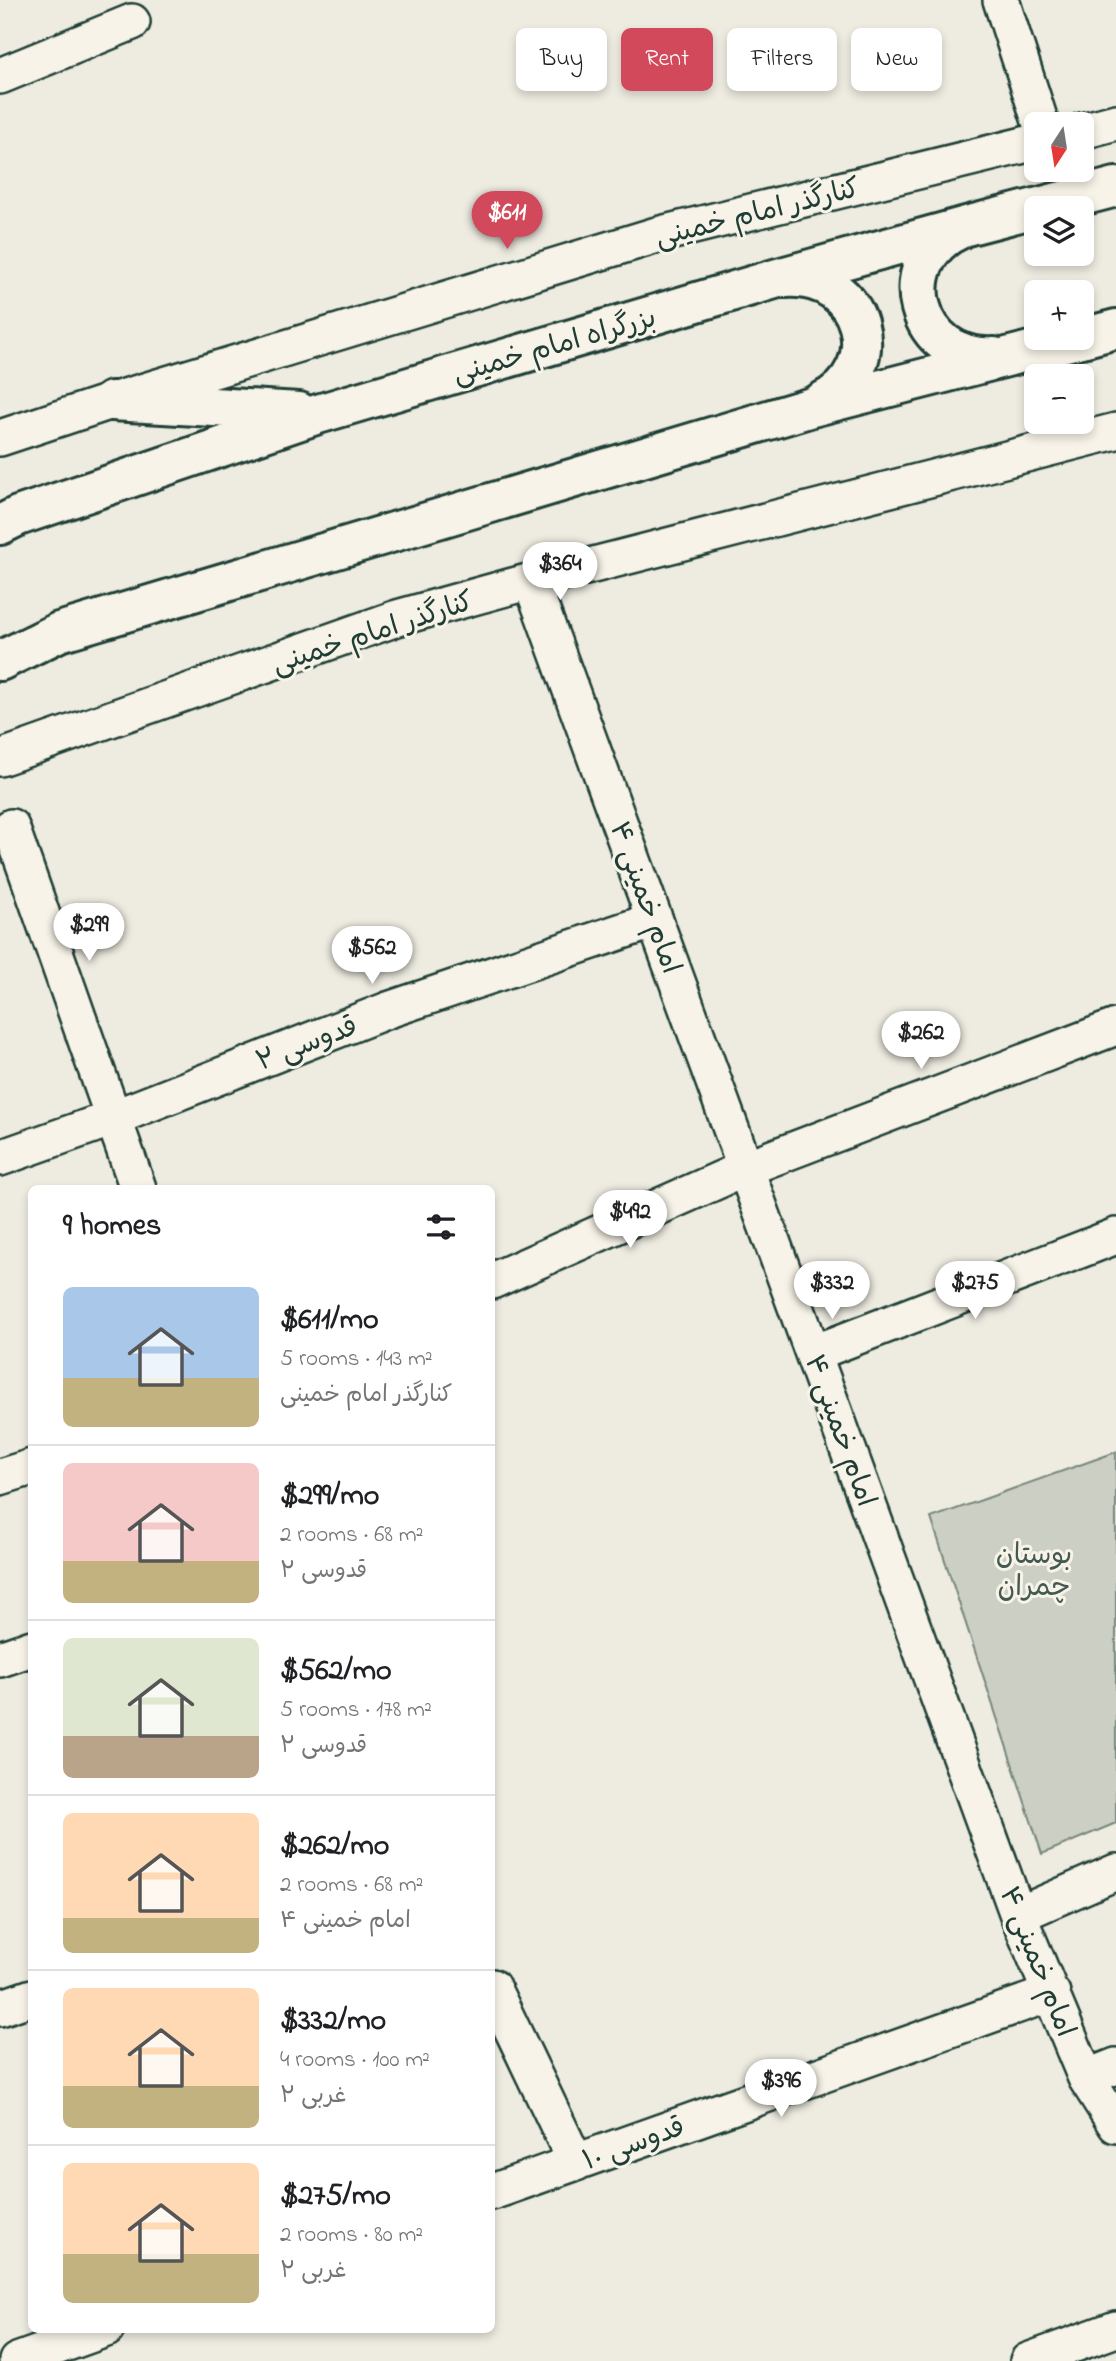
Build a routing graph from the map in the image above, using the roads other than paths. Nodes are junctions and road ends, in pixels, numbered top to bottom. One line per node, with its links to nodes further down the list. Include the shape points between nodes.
1 (1001, 0): 4 (street)
2 (132, 22): 3 (street)
3 (0, 76)
4 (1037, 112)
5 (1116, 122): 6 (street)
6 (1094, 128)
7 (1024, 145): 15 (street, کنارگذر امام خمینی, via 657,235)
8 (1116, 187): 9 (highway, بزرگراه امام خمینی)
9 (970, 225): 10 (highway, بزرگراه امام خمینی); 14 (highway, via 945,236 928,256 919,281 920,307 931,331 951,349 976,358)
10 (778, 278): 16 (highway, via 804,276 829,285 848,302 860,325 861,351 853,376 835,396); 17 (highway, بزرگراه امام خمینی)
11 (1116, 329): 12 (highway)
12 (1094, 335)
13 (1032, 350): 14 (highway)
14 (1003, 357): 16 (highway)
15 (112, 401): 17 (highway); 19 (street, کنارگذر امام خمینی)
16 (812, 407): 22 (highway, via 59,632)
17 (318, 414): 20 (highway, بزرگراه امام خمینی)
18 (1116, 431): 21 (street, کنارگذر امام خمینی)
19 (0, 438)
20 (0, 525)
21 (531, 581): 23 (street, کنارگذر امام خمینی, via 397,618); 25 (street, امام خمینی ۴)
22 (0, 661)
23 (0, 758)
24 (11, 827): 27 (street)
25 (655, 920): 27 (street, قدوسی ۲, via 388,1010); 29 (street, امام خمینی ۴)
26 (1116, 1027): 29 (street)
27 (113, 1118): 28 (street, قدوسی ۲); 30 (street)
28 (0, 1158)
29 (746, 1168): 32 (street); 33 (street, امام خمینی ۴)
30 (137, 1185)
31 (1116, 1236): 33 (street)
32 (495, 1280)
33 (814, 1353): 39 (street, امام خمینی ۴)
34 (28, 1468): 35 (street)
35 (0, 1477)
36 (28, 1649): 37 (street)
37 (0, 1659)
38 (1116, 1872): 39 (street)
39 (1018, 1915): 41 (street, امام خمینی ۴)
40 (495, 1993): 46 (street)
41 (1052, 1993): 44 (street, امام خمینی ۴); 46 (street, قدوسی ۱۰)
42 (28, 1998): 43 (street)
43 (0, 2008)
44 (1101, 2072): 45 (street, امام خمینی ۴)
45 (1116, 2125)
46 (576, 2163): 47 (street, قدوسی ۱۰)
47 (495, 2191)
48 (1116, 2329): 51 (street)
49 (95, 2333): 50 (street)
50 (17, 2361)
51 (1028, 2361)

